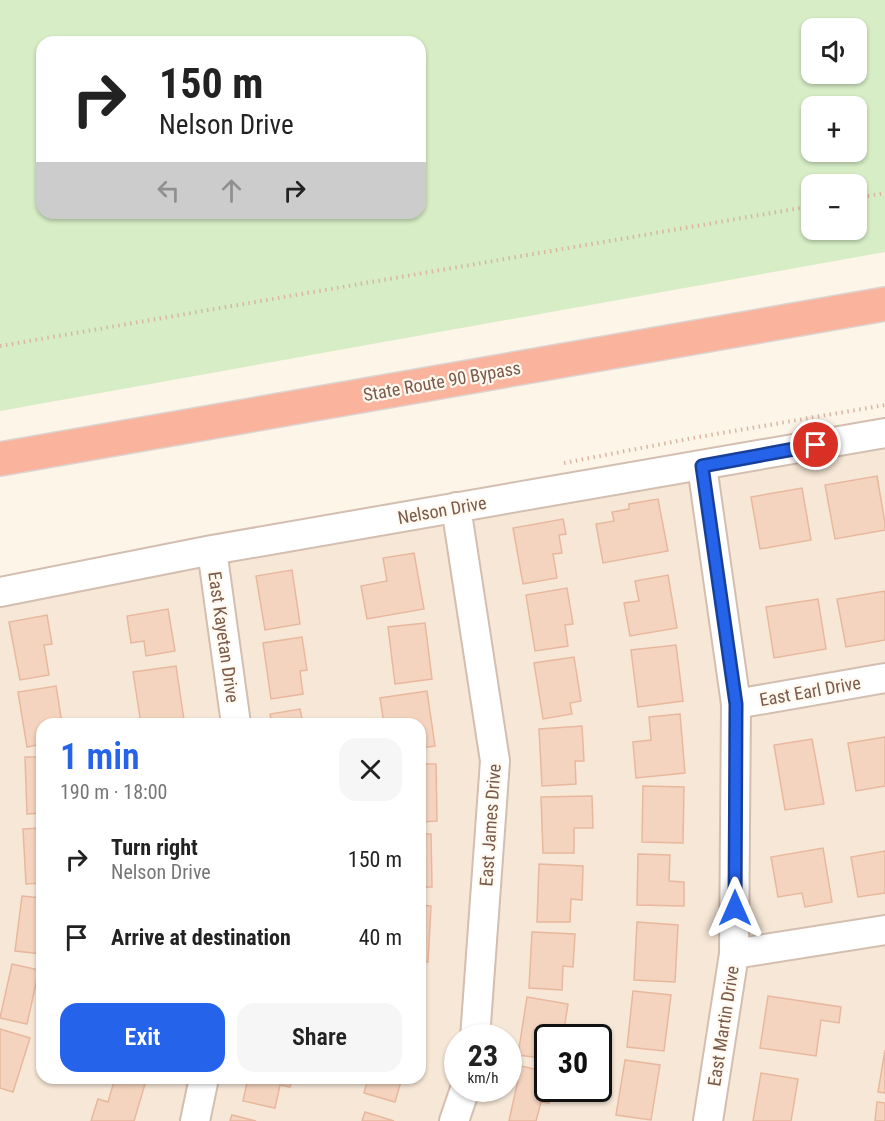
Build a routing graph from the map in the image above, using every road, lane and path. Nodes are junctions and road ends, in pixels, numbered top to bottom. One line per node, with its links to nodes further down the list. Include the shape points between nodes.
1 (885, 193): 2 (path)
2 (867, 196)
3 (801, 208): 5 (path)
4 (885, 304): 7 (highway, State Route 90 Bypass)
5 (0, 346)
6 (885, 433): 8 (street, Nelson Drive)
7 (0, 459)
8 (702, 466): 9 (street, Nelson Drive); 13 (street, East Martin Drive)
9 (456, 507): 10 (street, Nelson Drive); 17 (street, East James Drive, via 495,761)
10 (212, 550): 11 (street, Nelson Drive); 14 (street, East Kayetan Drive)
11 (0, 592)
12 (885, 678): 13 (street, East Earl Drive)
13 (736, 704): 16 (street, East Martin Drive)
14 (235, 718)
15 (885, 930): 16 (street)
16 (734, 954): 22 (street, East Martin Drive)
17 (476, 1024)
18 (203, 1084): 20 (street)
19 (461, 1102): 21 (street)
20 (195, 1121)
21 (454, 1121)
22 (708, 1121)

